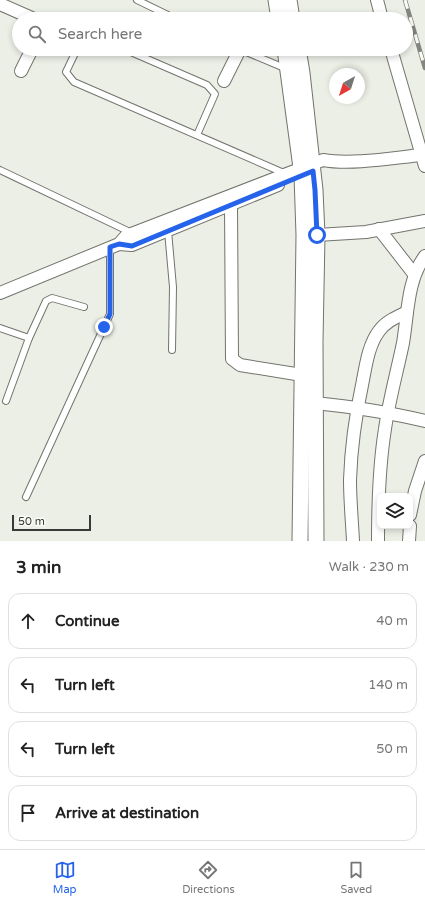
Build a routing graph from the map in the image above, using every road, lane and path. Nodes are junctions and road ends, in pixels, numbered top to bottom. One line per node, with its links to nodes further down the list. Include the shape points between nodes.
1 (137, 0): 7 (lane)
2 (276, 0): 8 (street)
3 (289, 0): 9 (street)
4 (377, 0): 10 (street)
5 (0, 4): 6 (street)
6 (18, 12)
7 (162, 12)
8 (278, 12)
9 (291, 12)
10 (380, 12)
11 (28, 56): 20 (street)
12 (73, 56): 22 (lane, via 66,72 74,82)
13 (140, 56): 22 (lane, via 207,85 215,94)
14 (236, 56): 21 (street)
15 (256, 56): 19 (lane)
16 (286, 56): 19 (street)
17 (299, 56): 24 (street)
18 (393, 56): 23 (street)
19 (288, 69): 24 (street)
20 (21, 71)
21 (224, 81)
22 (197, 135): 26 (lane)
23 (423, 161): 24 (street, via 323,160)
24 (307, 169): 26 (street); 27 (street); 32 (street, via 315,190); 42 (street)
25 (0, 170): 31 (lane)
26 (286, 174): 31 (street)
27 (231, 205): 30 (street); 42 (street, via 232,359 240,365)
28 (425, 221): 29 (street)
29 (379, 229): 32 (street); 35 (street)
30 (168, 231): 33 (street, via 132,246); 41 (lane, via 173,287)
31 (132, 233): 33 (street)
32 (317, 235): 44 (street)
33 (115, 246): 36 (street); 49 (lane, via 110,314)
34 (425, 256): 35 (street)
35 (414, 274): 38 (street)
36 (0, 293)
37 (84, 307): 40 (lane, via 52,298 46,301)
38 (407, 312): 45 (street, via 394,318 378,332 366,363); 46 (street, via 403,343)
39 (0, 328): 40 (lane)
40 (29, 338): 43 (lane)
41 (172, 350)
42 (302, 375): 52 (street)
43 (6, 401)
44 (316, 403): 45 (street); 53 (street)
45 (357, 407): 46 (street); 54 (street, via 350,481)
46 (387, 412): 47 (street); 55 (street, via 381,459)
47 (425, 421)
48 (425, 461): 50 (street)
49 (26, 497)
50 (413, 501)
51 (410, 529): 56 (street)
52 (300, 541)
53 (316, 541)
54 (353, 541)
55 (378, 541)
56 (409, 541)

